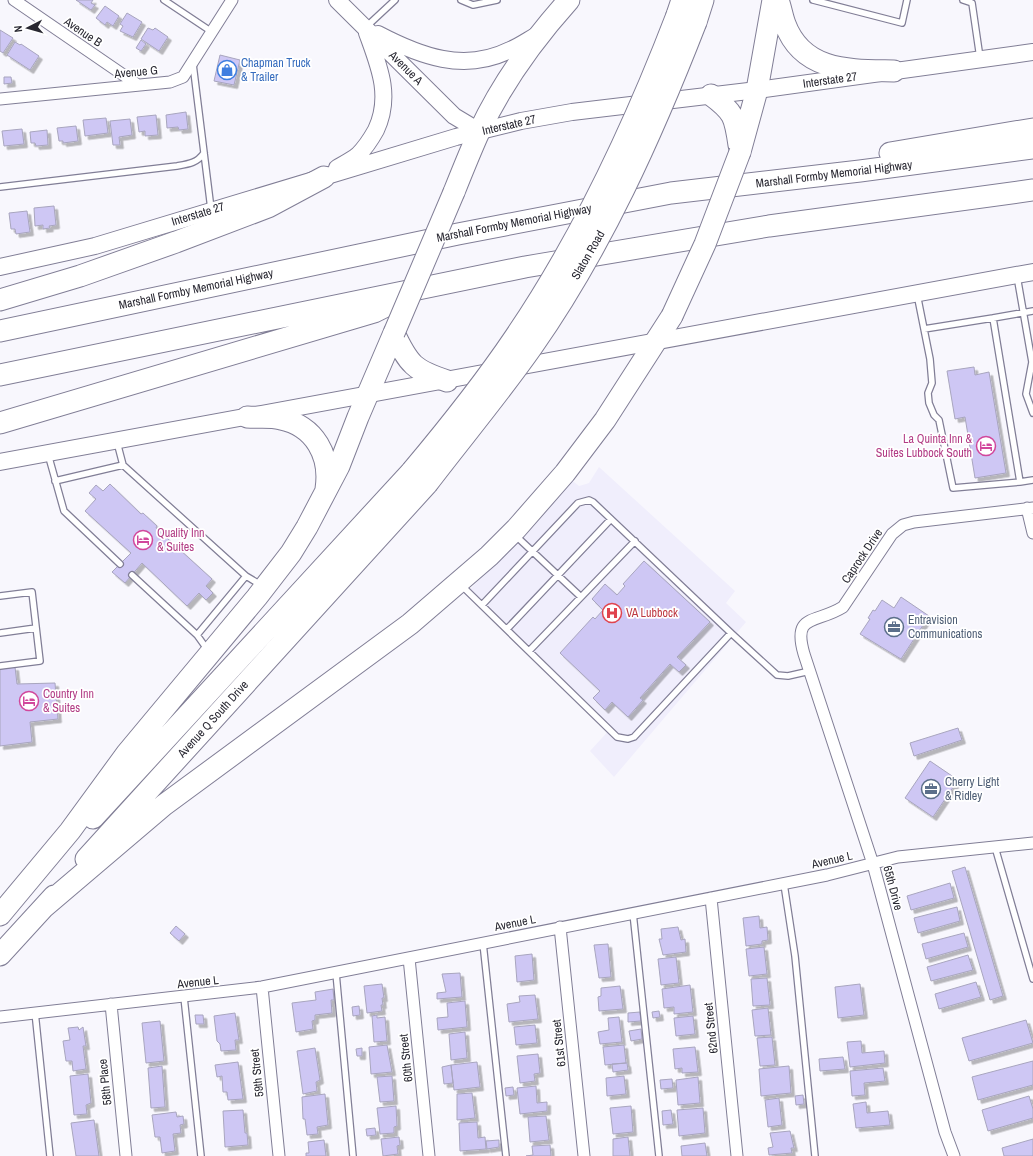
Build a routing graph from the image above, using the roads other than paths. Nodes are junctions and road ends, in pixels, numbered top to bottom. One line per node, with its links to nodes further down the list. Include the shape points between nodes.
1 (14, 0): 24 (street, Avenue B)
2 (164, 0): 19 (lane)
3 (232, 0): 19 (street, Avenue G)
4 (395, 0): 17 (lane)
5 (461, 0): 6 (lane, via 473,5)
6 (497, 0)
7 (569, 0): 18 (highway)
8 (703, 0): 16 (highway, Slaton Road)
9 (773, 0): 25 (highway)
10 (778, 0): 23 (highway, via 785,25 794,39 817,61 847,70)
11 (813, 0): 12 (lane, via 902,23)
12 (907, 0)
13 (963, 0): 14 (lane)
14 (973, 1): 21 (lane)
15 (343, 2): 17 (main road, Avenue A)
16 (685, 12): 61 (highway, Slaton Road, bridge, via 653,126 601,234 532,347)
17 (366, 27): 18 (main road, via 414,52 432,58 460,61 478,60 510,51); 29 (main road, Avenue A, via 454,116); 33 (main road, via 383,83 383,111 371,139 358,154)
18 (544, 31): 29 (highway, via 513,72)
19 (212, 32): 22 (street, Avenue G)
20 (1033, 52): 21 (main road, Interstate 27)
21 (980, 59): 23 (main road, Interstate 27)
22 (193, 62): 24 (street, Avenue G, via 183,77 170,82); 32 (lane)
23 (894, 71): 25 (main road, Interstate 27)
24 (138, 85): 27 (street, Avenue G)
25 (757, 90): 26 (main road, Interstate 27); 31 (highway)
26 (711, 95): 29 (main road, Interstate 27, via 572,112); 31 (highway, via 726,106 736,120)
27 (0, 99)
28 (1033, 129): 36 (highway, via 822,162)
29 (479, 131): 33 (main road, Interstate 27); 49 (highway, bridge)
30 (1033, 148): 36 (highway, Marshall Formby Memorial Highway)
31 (740, 152): 50 (highway, bridge, via 705,244)
32 (204, 153): 34 (lane, via 193,163 177,166); 37 (lane)
33 (324, 178): 37 (main road, Interstate 27); 43 (highway, via 268,207 176,242 80,276)
34 (0, 186)
35 (1033, 190): 41 (highway, via 769,226 525,267)
36 (671, 193): 48 (highway, Marshall Formby Memorial Highway, via 458,234)
37 (211, 210): 38 (main road, Interstate 27, via 95,246)
38 (0, 267)
39 (1033, 272): 40 (main road)
40 (1017, 275): 42 (main road); 45 (lane)
41 (424, 287): 51 (highway); 56 (highway, via 374,312)
42 (917, 294): 47 (lane); 50 (main road)
43 (0, 300)
44 (1033, 311): 45 (lane)
45 (1024, 312): 46 (lane); 54 (lane, via 1032,362 1026,394)
46 (993, 318): 47 (lane); 64 (lane)
47 (924, 329): 64 (lane, via 932,383 928,393 929,403 939,420 953,488)
48 (0, 331)
49 (394, 333): 52 (highway, via 412,364 423,373); 53 (highway)
50 (657, 343): 52 (main road); 68 (highway, via 605,420 565,473)
51 (0, 375)
52 (447, 381): 53 (main road)
53 (367, 396): 55 (main road); 65 (highway)
54 (1033, 413)
55 (247, 417): 57 (main road); 65 (highway, via 279,418 290,421 311,434 323,451 326,461)
56 (0, 424)
57 (117, 442): 58 (main road); 60 (lane)
58 (48, 454): 59 (main road); 63 (lane)
59 (0, 462)
60 (123, 465): 63 (lane); 74 (lane)
61 (420, 478): 96 (highway, Avenue Q South Drive); 98 (highway, Avenue Q South Drive)
62 (1033, 480): 64 (lane)
63 (55, 481): 72 (lane, via 64,511)
64 (1020, 482)
65 (326, 493): 77 (highway, via 291,553)
66 (1030, 508): 69 (street); 83 (street, Caprock Drive, via 903,525 892,534 843,607 833,614 804,624)
67 (612, 519): 70 (lane); 71 (lane, via 589,500 578,503); 75 (lane)
68 (512, 533): 71 (lane); 76 (highway)
69 (1033, 533)
70 (635, 542): 79 (lane); 84 (lane)
71 (533, 551): 75 (lane); 80 (lane)
72 (120, 564)
73 (132, 575): 86 (lane)
74 (246, 576): 77 (lane); 86 (lane)
75 (559, 576): 79 (lane); 82 (lane)
76 (459, 583): 80 (lane); 96 (highway, via 410,624 164,805)
77 (265, 588): 88 (highway)
78 (0, 596): 81 (lane, via 32,592)
79 (581, 597): 87 (lane)
80 (482, 605): 82 (lane)
81 (36, 628): 85 (lane); 89 (lane, via 40,661)
82 (507, 629): 87 (lane)
83 (800, 630): 90 (street, 65th Drive, via 800,639)
84 (732, 632): 87 (lane, via 634,737 628,738 617,736); 90 (lane, via 777,675)
85 (0, 633)
86 (197, 635): 88 (lane)
87 (529, 651)
88 (210, 654): 98 (highway, via 127,753 70,831)
89 (0, 666)
90 (810, 672): 93 (street, 65th Drive)
91 (1033, 843): 92 (street, Avenue L)
92 (996, 847): 93 (street, Avenue L, via 898,857); 104 (lane)
93 (873, 864): 94 (street, Avenue L); 121 (street, 65th Drive, via 945,1132)
94 (784, 884): 95 (street, Avenue L); 120 (lane, via 795,956)
95 (711, 898): 97 (street, Avenue L); 119 (street, 62nd Street)
96 (44, 908): 101 (highway, Avenue Q South Drive)
97 (633, 913): 99 (street, Avenue L); 118 (lane)
98 (0, 916)
99 (560, 927): 100 (street, Avenue L); 117 (street, 61st Street)
100 (484, 943): 102 (street, Avenue L); 116 (lane)
101 (0, 955)
102 (409, 958): 103 (street, Avenue L); 115 (street, 60th Street)
103 (336, 973): 105 (street, Avenue L); 114 (lane)
104 (1033, 979)
105 (262, 988): 106 (street, Avenue L); 113 (street, 59th Street)
106 (184, 997): 107 (street, Avenue L); 112 (lane)
107 (111, 1004): 108 (street, Avenue L); 111 (street, 58th Place)
108 (35, 1012): 109 (street, Avenue L); 110 (lane)
109 (0, 1017)
110 (50, 1156)
111 (126, 1156)
112 (201, 1156)
113 (279, 1156)
114 (353, 1156)
115 (429, 1156)
116 (506, 1156)
117 (584, 1156)
118 (659, 1156)
119 (737, 1156)
120 (815, 1156)
121 (954, 1156)

